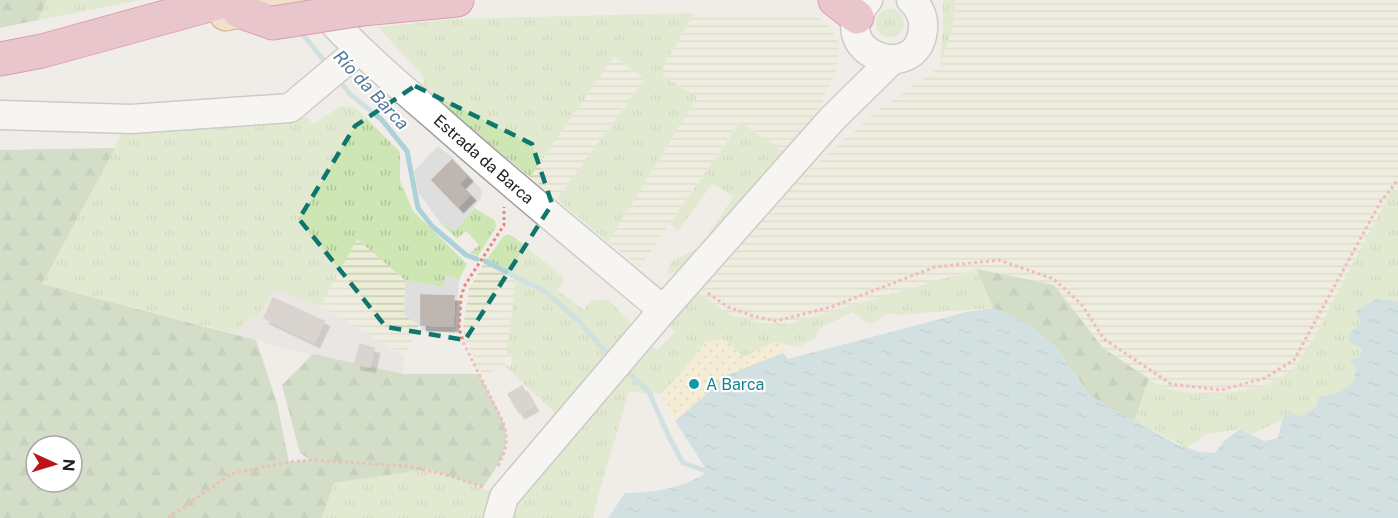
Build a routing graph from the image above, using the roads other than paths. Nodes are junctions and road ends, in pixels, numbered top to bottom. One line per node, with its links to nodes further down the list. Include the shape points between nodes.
1 (313, 0): 6 (street, Estrada da Barca)
2 (457, 0): 4 (highway, bridge, via 362,9)
3 (917, 3): 9 (street, via 923,21 920,43 913,51)
4 (258, 8): 7 (main road)
5 (856, 15): 9 (street, via 875,57); 11 (street)
6 (359, 50): 10 (street, via 290,108 131,119); 12 (street, Estrada da Barca)
7 (42, 51): 8 (highway)
8 (0, 60)
9 (892, 60): 11 (street)
10 (0, 115)
11 (832, 119): 12 (street)
12 (663, 310): 13 (street)
13 (493, 496)

